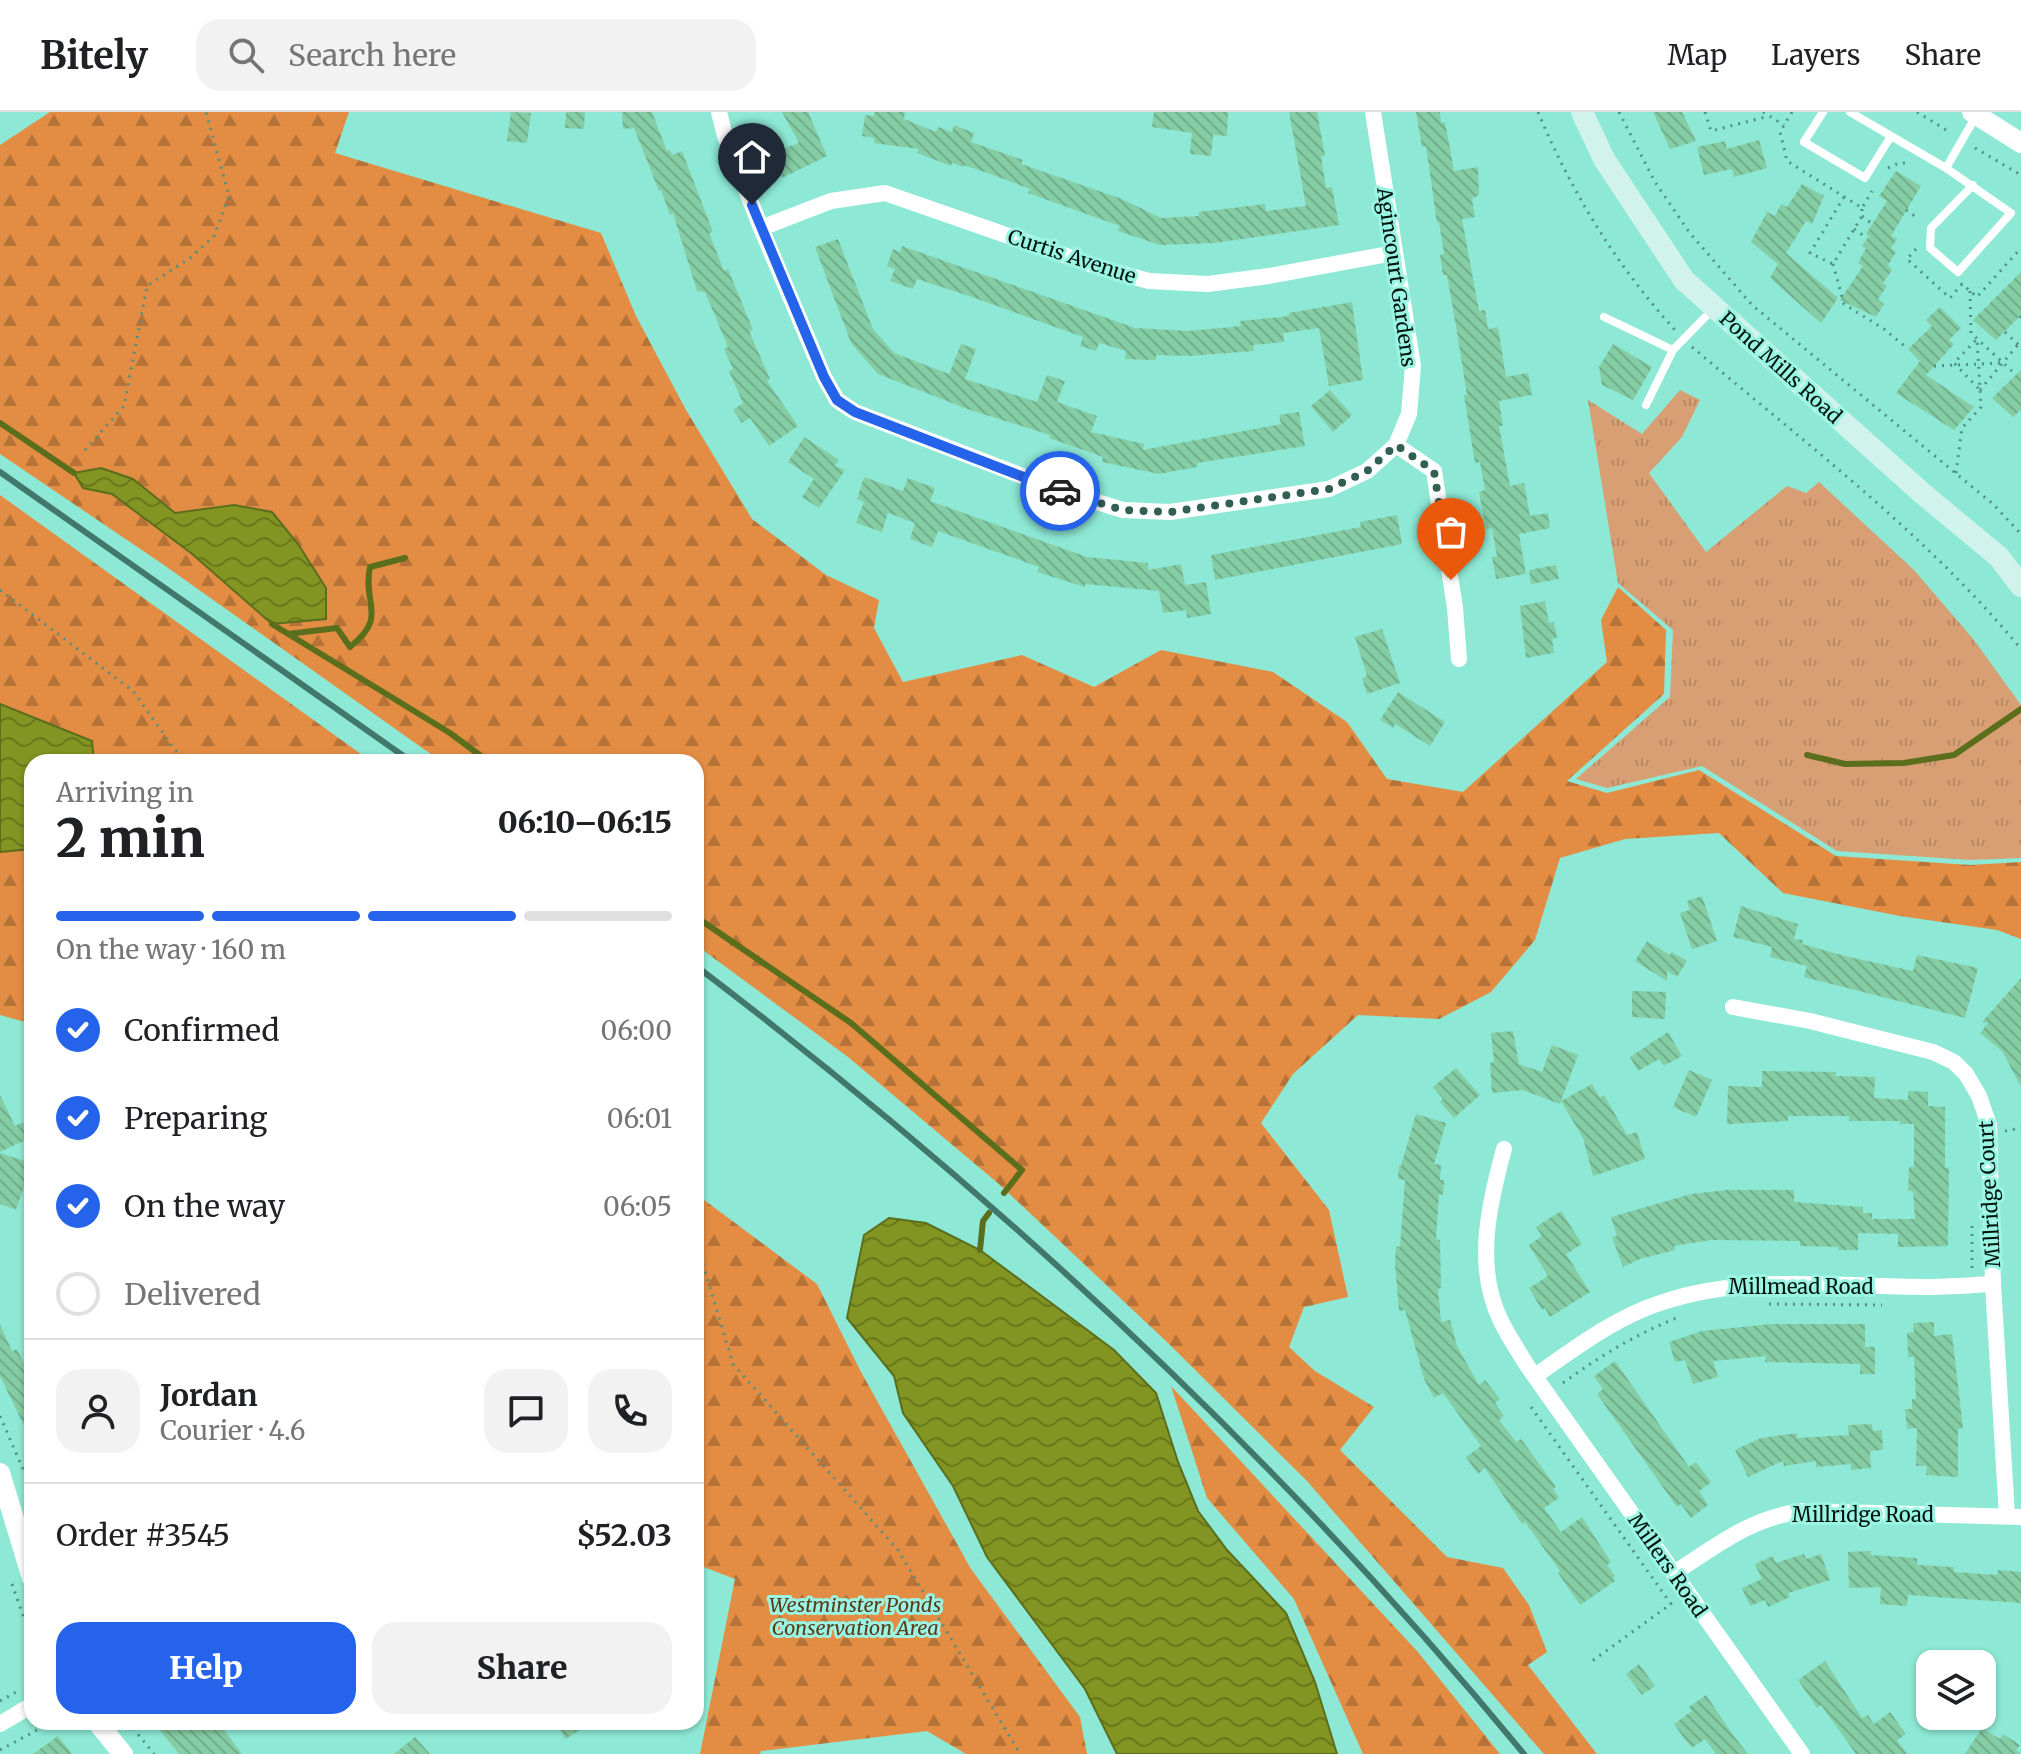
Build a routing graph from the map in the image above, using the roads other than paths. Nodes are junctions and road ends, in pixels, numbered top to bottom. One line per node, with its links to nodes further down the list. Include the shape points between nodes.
1 (719, 112): 11 (street, Agincourt Gardens)
2 (1373, 112): 12 (street, Agincourt Gardens)
3 (1582, 112): 13 (main road, Pond Mills Road, via 1604,159 1671,261)
4 (1823, 112): 7 (lane, via 1804,142 1865,178)
5 (1850, 112): 7 (lane)
6 (1976, 113): 8 (street); 9 (lane)
7 (1891, 136): 9 (lane)
8 (2021, 143)
9 (1946, 168): 10 (lane)
10 (1973, 185): 10 (lane, via 2011,213 1958,272 1930,248 1931,228)
11 (761, 228): 12 (street, Curtis Avenue, via 831,201 885,193 1149,281 1208,284); 17 (street, Agincourt Gardens, via 837,400 855,412 1064,492 1123,510 1170,512 1329,489 1367,471)
12 (1394, 253): 17 (street, Agincourt Gardens, via 1413,366 1409,414)
13 (1714, 307): 15 (lane); 18 (main road, Pond Mills Road, via 1999,557)
14 (1604, 317): 15 (lane)
15 (1673, 350): 16 (lane)
16 (1646, 405)
17 (1396, 445): 19 (street, via 1434,471)
18 (2021, 586)
19 (1459, 659)
20 (1733, 1007): 22 (street, Millridge Court, via 1933,1052 1966,1074 1989,1125)
21 (1504, 1149): 23 (street, Millers Road, via 1489,1204 1486,1266 1499,1318)
22 (1993, 1284): 23 (street, Millmead Road, via 1714,1287 1658,1303 1611,1326); 25 (street, Millridge Court)
23 (1535, 1376): 27 (street, Millers Road)
24 (0, 1473): 26 (street)
25 (2014, 1517): 27 (street, Millridge Road, via 1802,1511 1774,1515)
26 (24, 1552)
27 (1674, 1573): 32 (street, Millers Road)
28 (24, 1710): 29 (street)
29 (0, 1724)
30 (104, 1730): 31 (street)
31 (123, 1754)
32 (1802, 1754)

